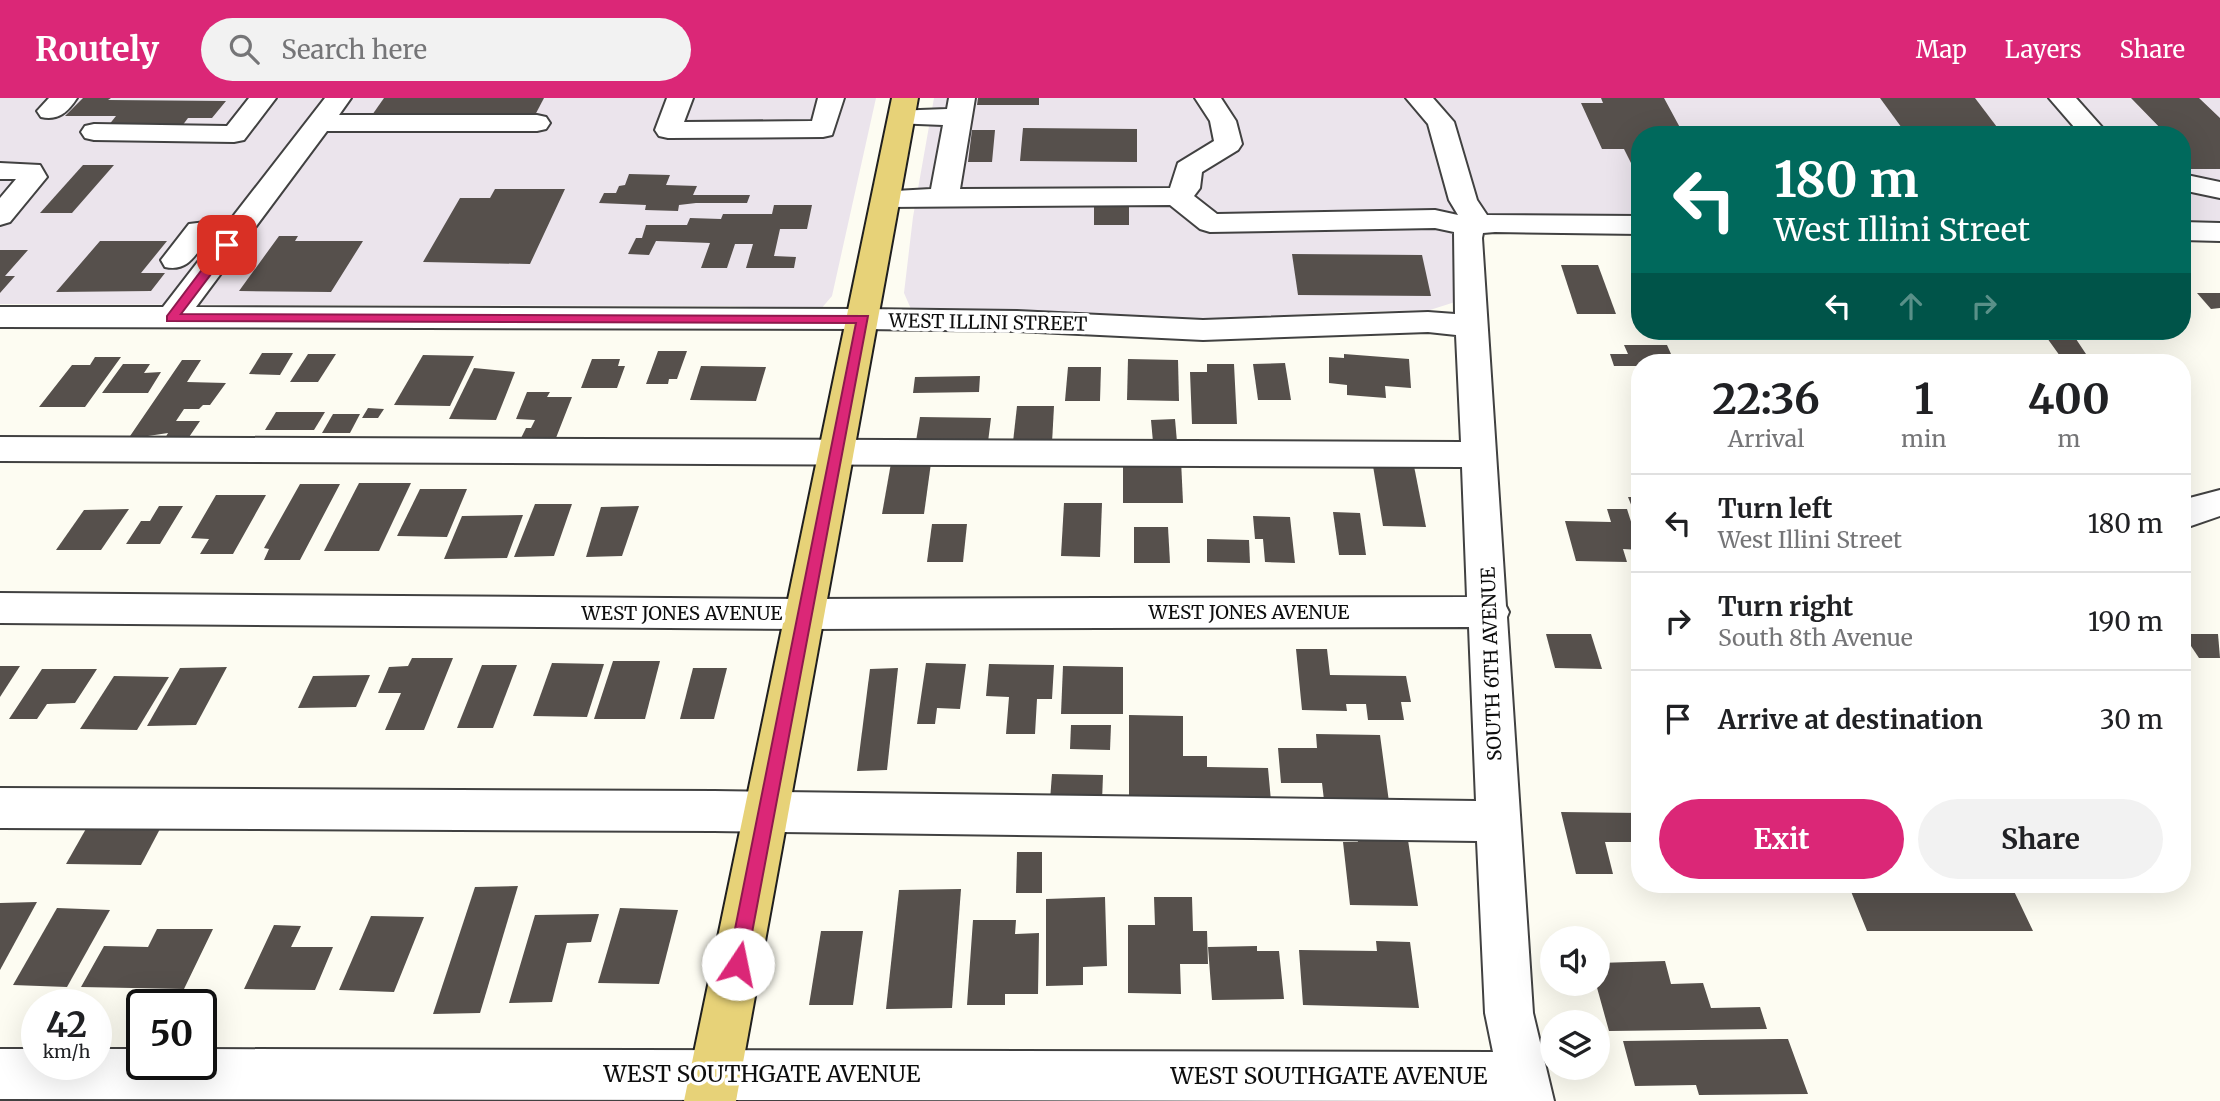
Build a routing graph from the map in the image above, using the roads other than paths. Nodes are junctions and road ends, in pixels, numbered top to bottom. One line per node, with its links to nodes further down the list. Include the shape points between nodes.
1 (263, 98): 15 (street, via 234,134)
2 (338, 98): 11 (street)
3 (680, 98): 4 (street, via 668,130 823,129)
4 (831, 98)
5 (1208, 98): 19 (street, via 1223,121 1228,144 1188,169 1186,188)
6 (1419, 98): 24 (street, via 1441,122)
7 (2043, 98): 13 (street)
8 (2063, 98): 14 (street)
9 (904, 108): 10 (street); 20 (main road)
10 (960, 108): 21 (street)
11 (319, 123): 12 (street); 25 (street)
12 (537, 123)
13 (2068, 126)
14 (2088, 126)
15 (94, 132)
16 (0, 171): 22 (street, via 30,171 33,177)
17 (2191, 184): 18 (street)
18 (2220, 190)
19 (1177, 196): 21 (street); 24 (street, via 1210,223 1435,219)
20 (887, 198): 21 (street); 31 (main road)
21 (944, 198)
22 (0, 216)
23 (1631, 225): 24 (street)
24 (1475, 226): 32 (street, SOUTH 6TH AVENUE, via 1467,238)
25 (240, 227): 28 (street, via 199,230); 30 (street)
26 (2191, 231): 27 (street)
27 (2220, 232)
28 (176, 260)
29 (0, 317): 30 (street, WEST ILLINI STREET)
30 (171, 318): 31 (street, WEST ILLINI STREET)
31 (864, 319): 32 (street, WEST ILLINI STREET, via 1203,330 1428,322); 34 (main road)
32 (1472, 326): 35 (street, SOUTH 6TH AVENUE)
33 (0, 449): 34 (street)
34 (839, 451): 35 (street); 40 (main road)
35 (1480, 455): 39 (street, SOUTH 6TH AVENUE)
36 (2220, 503): 37 (street)
37 (2191, 511)
38 (0, 608): 40 (street, WEST JONES AVENUE)
39 (1490, 611): 40 (street, WEST JONES AVENUE); 43 (street, SOUTH 6TH AVENUE)
40 (806, 614): 42 (main road)
41 (0, 808): 42 (street)
42 (768, 812): 43 (street); 45 (main road)
43 (1497, 821): 46 (street, SOUTH 6TH AVENUE, via 1509,1013)
44 (0, 1074): 45 (street, WEST SOUTHGATE AVENUE)
45 (713, 1088): 46 (street, WEST SOUTHGATE AVENUE)
46 (1526, 1089)

